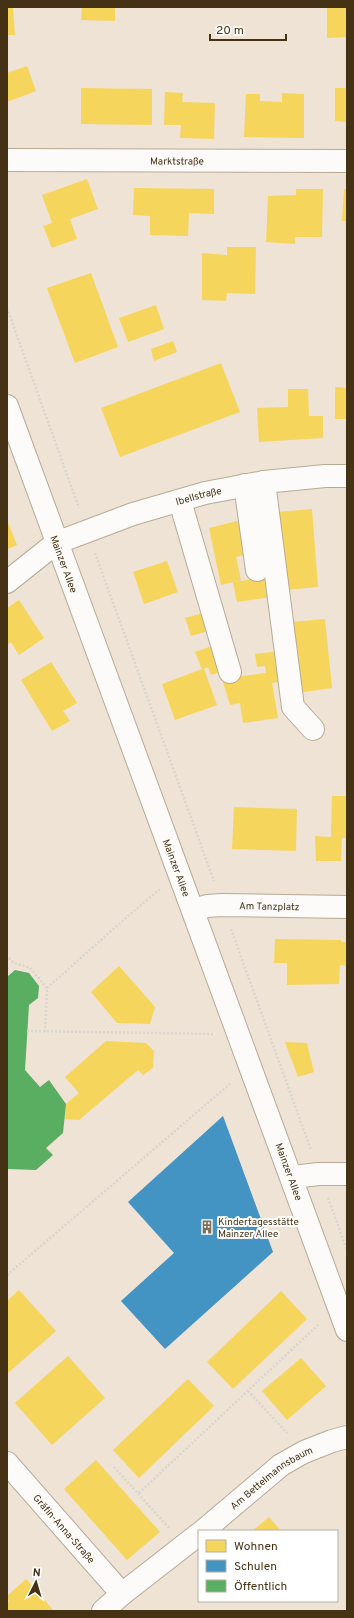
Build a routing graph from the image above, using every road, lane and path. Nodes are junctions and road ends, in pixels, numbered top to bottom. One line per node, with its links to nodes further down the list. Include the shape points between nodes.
1 (7, 160): 2 (street, Marktstraße)
2 (347, 161)
3 (7, 308): 8 (path)
4 (7, 406): 9 (street, Mainzer Allee)
5 (347, 476): 6 (street, Ibellstraße)
6 (255, 484): 7 (street, Ibellstraße, via 205,493); 10 (street); 13 (street, via 293,707)
7 (180, 501): 8 (street, Ibellstraße, via 133,514); 12 (street)
8 (88, 531): 9 (street, Ibellstraße); 15 (path)
9 (56, 543): 11 (street, Ibellstraße); 14 (street, Mainzer Allee)
10 (258, 570)
11 (7, 582)
12 (230, 672)
13 (313, 729)
14 (179, 874): 17 (street, Mainzer Allee); 19 (path)
15 (222, 905): 16 (street, Am Tanzplatz); 17 (street, Am Tanzplatz); 23 (path)
16 (347, 907)
17 (193, 910): 22 (street, Mainzer Allee)
18 (9, 958): 19 (path, via 14,963 30,968)
19 (47, 988): 21 (path)
20 (27, 1031): 21 (path)
21 (45, 1032): 22 (path)
22 (239, 1034): 24 (street, Mainzer Allee)
23 (278, 1058): 24 (path); 25 (path)
24 (252, 1067): 27 (street, Mainzer Allee); 29 (path)
25 (319, 1174): 26 (street); 27 (street); 28 (path)
26 (347, 1174)
27 (292, 1177): 30 (street, Mainzer Allee)
28 (347, 1250)
29 (7, 1275)
30 (338, 1306): 31 (street, Mainzer Allee); 32 (path)
31 (347, 1330)
32 (248, 1391): 34 (path); 37 (path)
33 (347, 1437): 34 (street, Am Bettelmannsbaum, via 332,1440)
34 (304, 1452): 38 (street, Am Bettelmannsbaum, via 281,1465)
35 (7, 1462): 40 (street, Gräfin-Anna-Straße)
36 (114, 1467): 37 (path)
37 (139, 1493): 39 (path)
38 (204, 1530)
39 (192, 1540): 40 (street)
40 (122, 1594): 41 (street)
41 (103, 1611)

